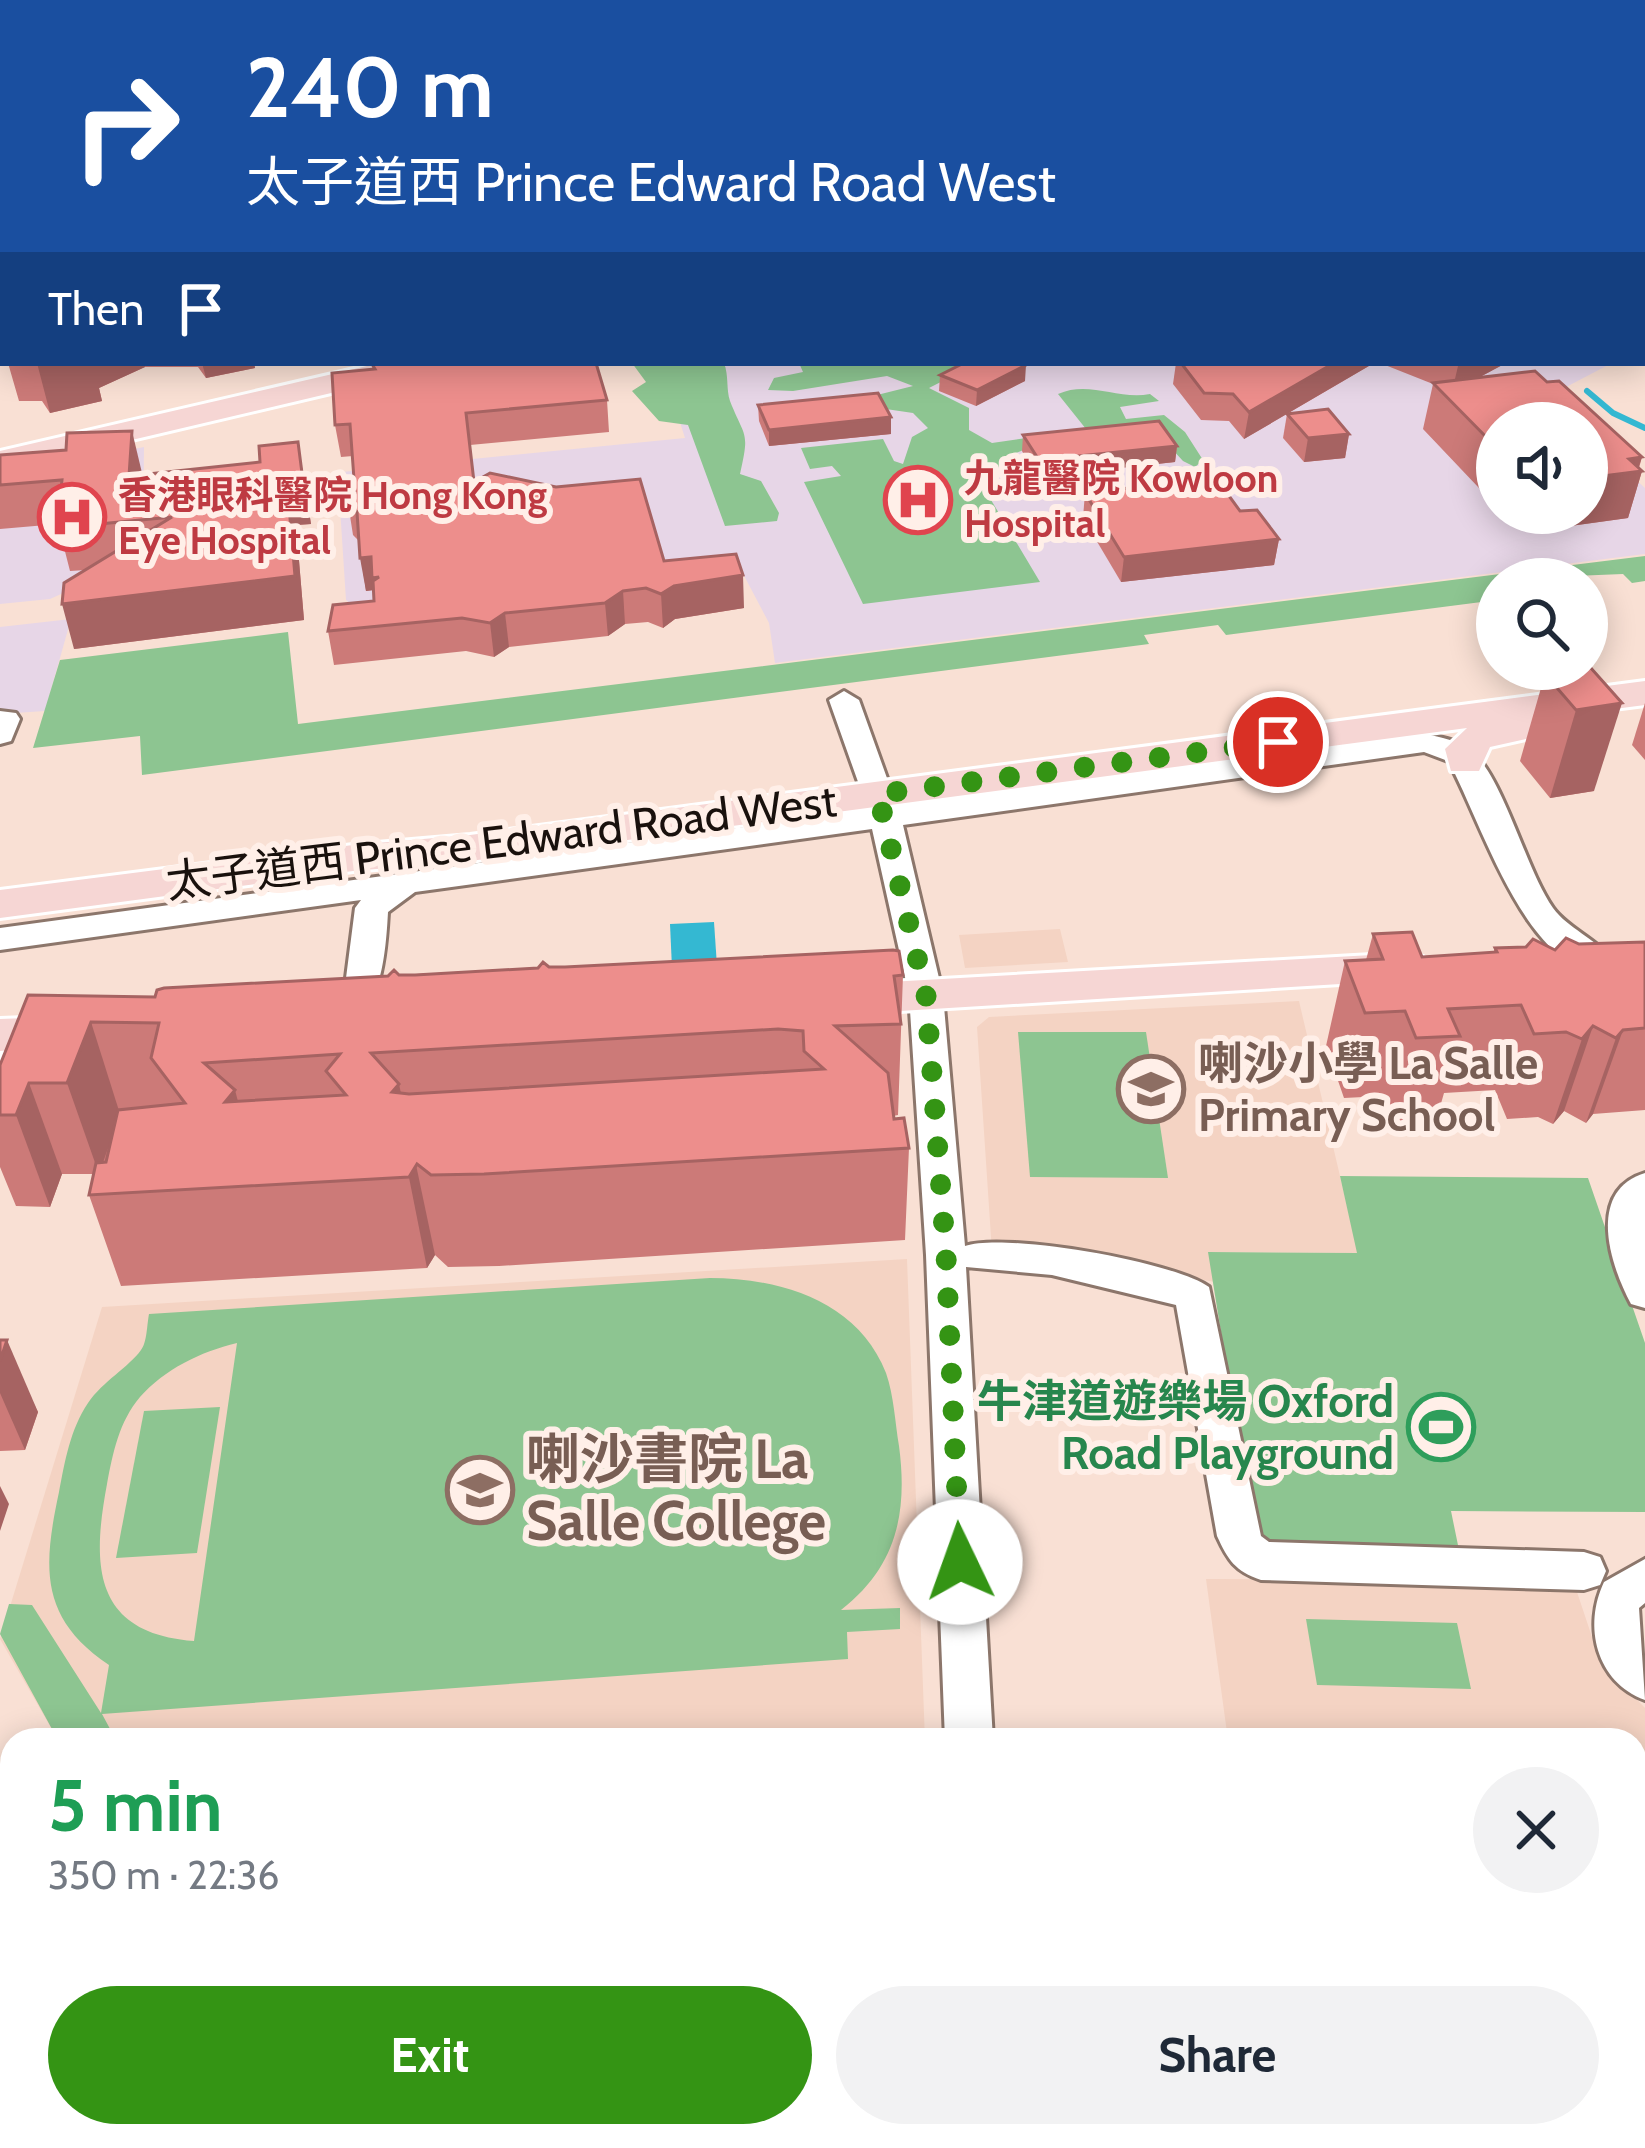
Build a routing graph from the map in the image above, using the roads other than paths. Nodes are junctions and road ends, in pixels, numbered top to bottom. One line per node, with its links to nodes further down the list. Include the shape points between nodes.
1 (344, 367): 2 (main road); 3 (main road)
2 (0, 441)
3 (0, 461)
4 (1645, 692): 6 (main road, 太子道西 Prince Edward Road West)
5 (844, 700): 8 (street)
6 (1575, 702): 7 (main road, via 1546,723 1477,738); 8 (main road, 太子道西 Prince Edward Road West)
7 (1465, 762): 8 (street, 太子道西 Prince Edward Road West, via 1450,748 1410,744); 14 (street, via 1542,917 1569,948)
8 (882, 805): 9 (main road, 太子道西 Prince Edward Road West); 10 (street, 太子道西 Prince Edward Road West); 17 (street)
9 (470, 848): 11 (main road, 太子道西 Prince Edward Road West); 12 (main road, via 347,878)
10 (408, 883): 13 (street, 太子道西 Prince Edward Road West); 20 (street, via 372,908 359,995)
11 (0, 904)
12 (0, 925)
13 (0, 939)
14 (1611, 957): 15 (main road)
15 (1527, 962)
16 (1439, 966): 17 (main road)
17 (926, 995): 18 (main road); 29 (street)
18 (783, 1003)
19 (397, 1024): 20 (main road)
20 (300, 1029)
21 (130, 1039): 22 (main road)
22 (1, 1050)
23 (1645, 1187): 25 (street, via 1624,1213)
24 (979, 1256): 26 (street, via 1052,1260 1195,1298 1239,1536 1261,1561)
25 (1645, 1292)
26 (1584, 1571)
27 (1645, 1578): 28 (street, via 1620,1596 1613,1629)
28 (1645, 1679)
29 (968, 1728)

